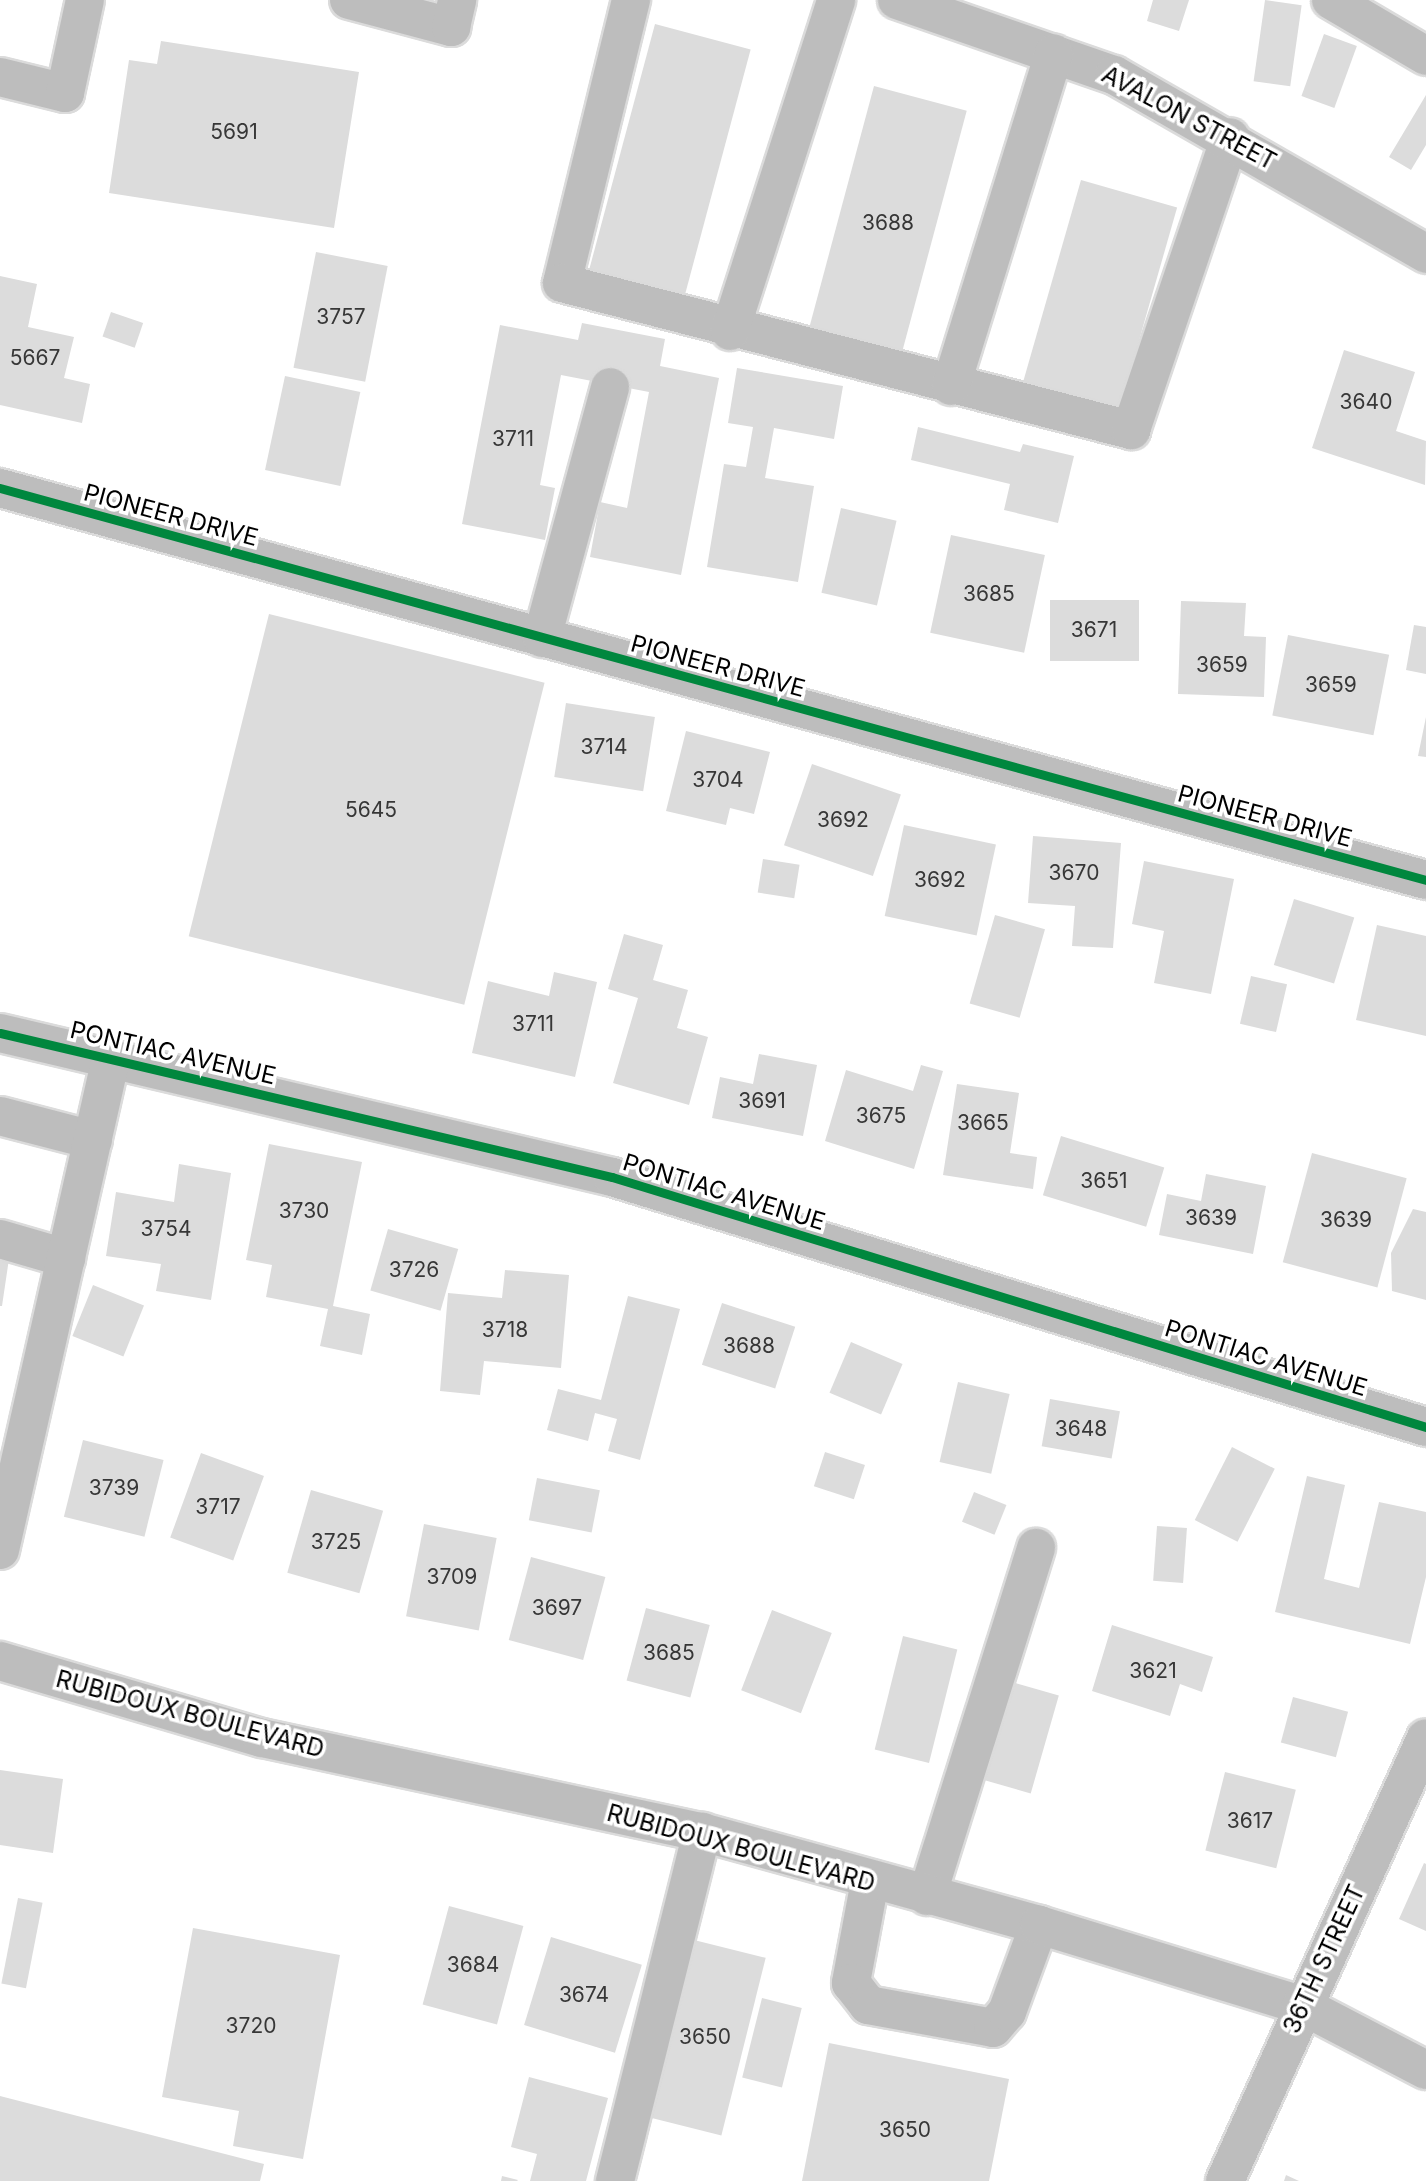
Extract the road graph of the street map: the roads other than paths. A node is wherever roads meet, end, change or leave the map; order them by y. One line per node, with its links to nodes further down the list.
1 (85, 0): 10 (street)
2 (349, 0): 3 (street)
3 (457, 0)
4 (631, 0): 13 (street)
5 (836, 0): 13 (street)
6 (897, 0): 8 (street, AVALON STREET)
7 (1331, 0): 9 (street)
8 (1054, 54): 11 (street, AVALON STREET); 14 (street)
9 (1426, 56)
10 (0, 77)
11 (1230, 137): 12 (street, AVALON STREET); 14 (street)
12 (1426, 254)
13 (730, 331): 14 (street)
14 (951, 386)
15 (610, 387): 17 (street)
16 (0, 488): 17 (street, PIONEER DRIVE)
17 (542, 638): 18 (street, PIONEER DRIVE)
18 (1426, 880)
19 (0, 1033): 20 (street, PONTIAC AVENUE)
20 (111, 1058): 22 (street); 25 (street, PONTIAC AVENUE)
21 (0, 1116): 22 (street)
22 (93, 1140): 24 (street)
23 (0, 1238): 24 (street)
24 (66, 1258): 27 (street)
25 (1426, 1427)
26 (1036, 1548): 32 (street)
27 (0, 1550)
28 (0, 1661): 30 (street, RUBIDOUX BOULEVARD)
29 (1426, 1738): 34 (street, 36TH STREET)
30 (702, 1832): 31 (street, RUBIDOUX BOULEVARD); 36 (street)
31 (870, 1881): 32 (street, RUBIDOUX BOULEVARD); 33 (street)
32 (927, 1896): 33 (street, RUBIDOUX BOULEVARD)
33 (1039, 1925): 34 (street, RUBIDOUX BOULEVARD)
34 (1301, 2005): 35 (street, RUBIDOUX BOULEVARD); 37 (street, 36TH STREET)
35 (1426, 2070)
36 (615, 2181)
37 (1225, 2181)

